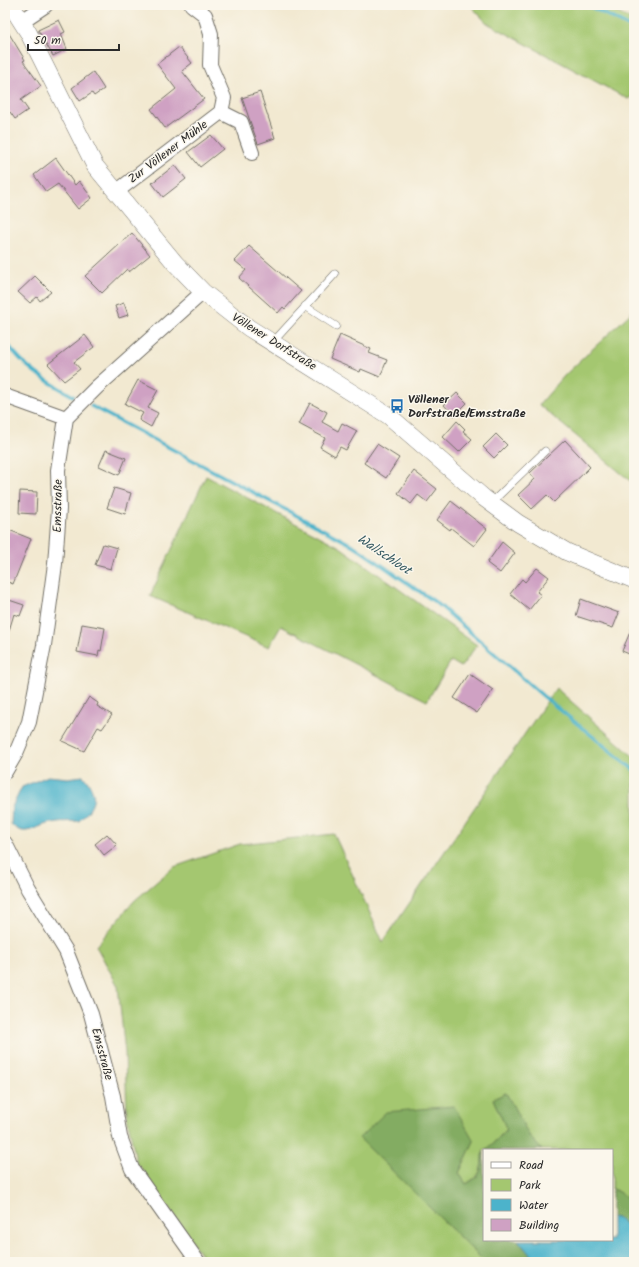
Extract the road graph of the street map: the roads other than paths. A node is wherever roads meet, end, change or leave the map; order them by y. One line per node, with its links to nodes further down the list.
1 (11, 5): 4 (street, Völlener Dorfstraße)
2 (46, 5): 4 (street)
3 (192, 5): 5 (street)
4 (22, 22): 7 (street, Völlener Dorfstraße)
5 (221, 112): 6 (street); 7 (street, Zur Völlener Mühle)
6 (252, 153)
7 (116, 192): 9 (street, Völlener Dorfstraße)
8 (335, 274): 10 (lane)
9 (203, 292): 12 (street, Völlener Dorfstraße); 14 (street)
10 (305, 306): 11 (lane); 12 (lane)
11 (336, 326)
12 (273, 342): 16 (street, Völlener Dorfstraße)
13 (5, 396): 14 (street)
14 (66, 418): 18 (street, Emsstraße)
15 (545, 451): 16 (lane)
16 (491, 504): 17 (street, Völlener Dorfstraße)
17 (634, 580)
18 (5, 772)
19 (5, 843): 20 (street, Emsstraße)
20 (198, 1262)

